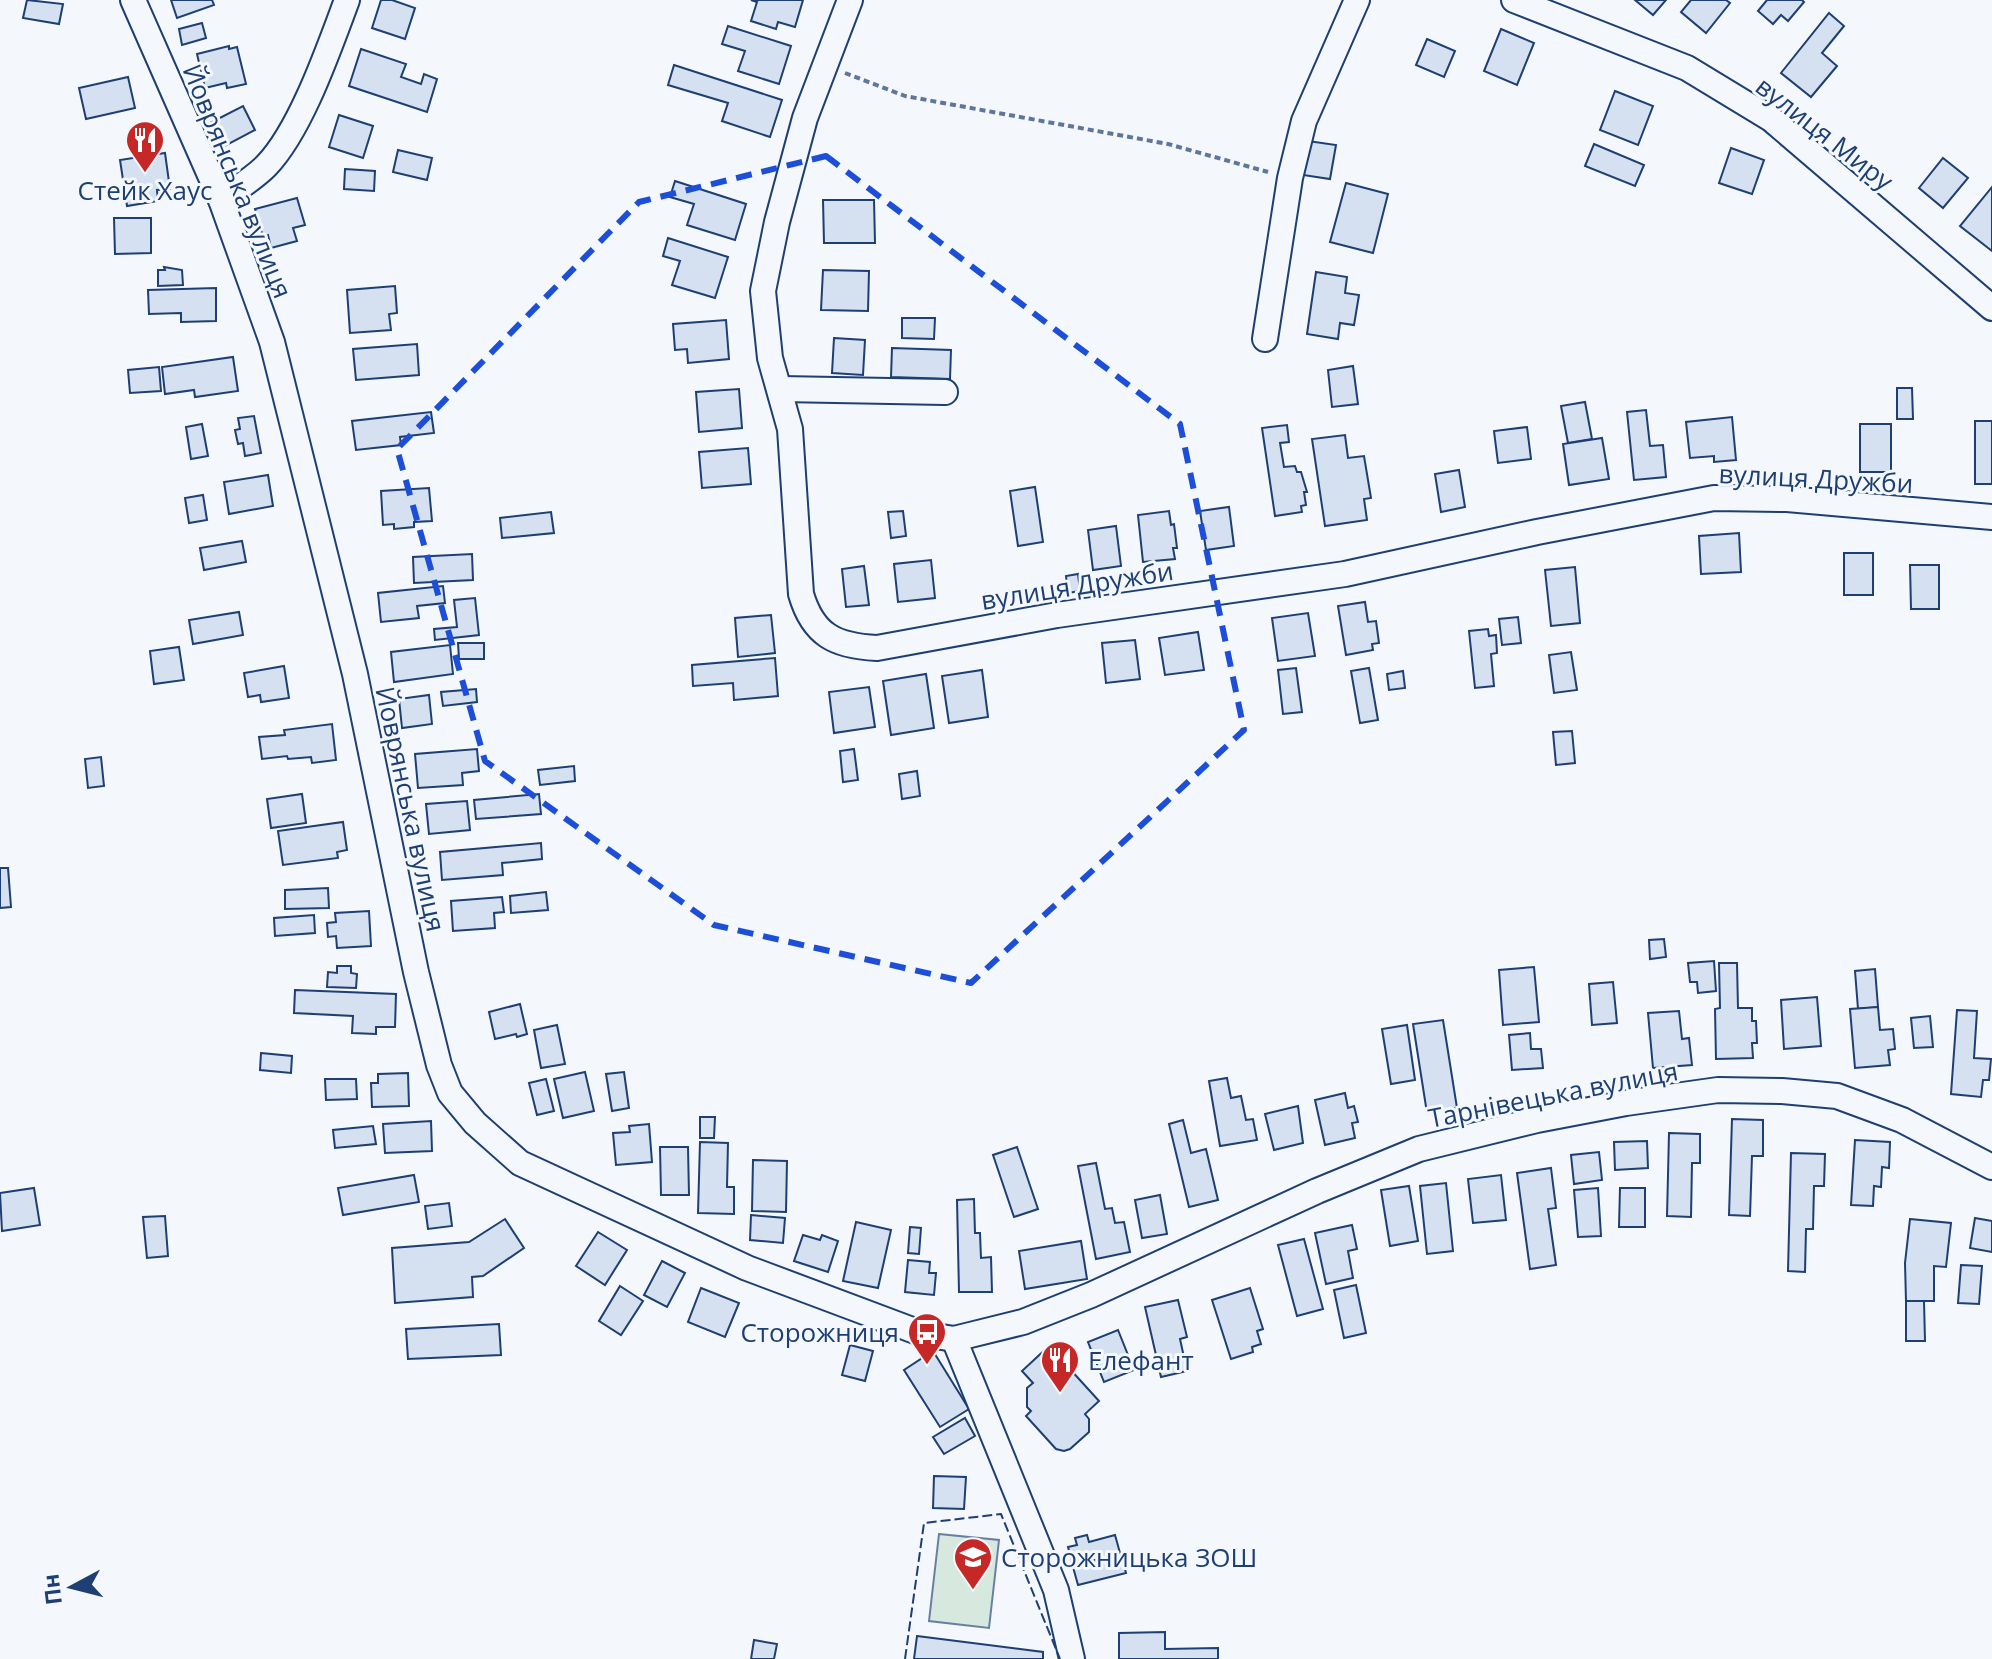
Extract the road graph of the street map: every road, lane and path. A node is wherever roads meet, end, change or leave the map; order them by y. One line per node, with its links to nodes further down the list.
1 (133, 0): 8 (street, Йоврянська вулиця)
2 (347, 0): 8 (street)
3 (850, 0): 6 (street, вулиця Дружби)
4 (1357, 0): 7 (street)
5 (1514, 0): 9 (street, вулиця Миру)
6 (825, 66): 7 (path); 11 (street, вулиця Дружби)
7 (1290, 178): 10 (street)
8 (221, 200): 15 (street, Йоврянська вулиця)
9 (1992, 308)
10 (1265, 339)
11 (781, 389): 12 (street); 13 (street, вулиця Дружби)
12 (945, 392)
13 (1992, 517)
14 (1992, 1167): 15 (street, Тарнівецька вулиця)
15 (954, 1339): 16 (street)
16 (1072, 1659)

